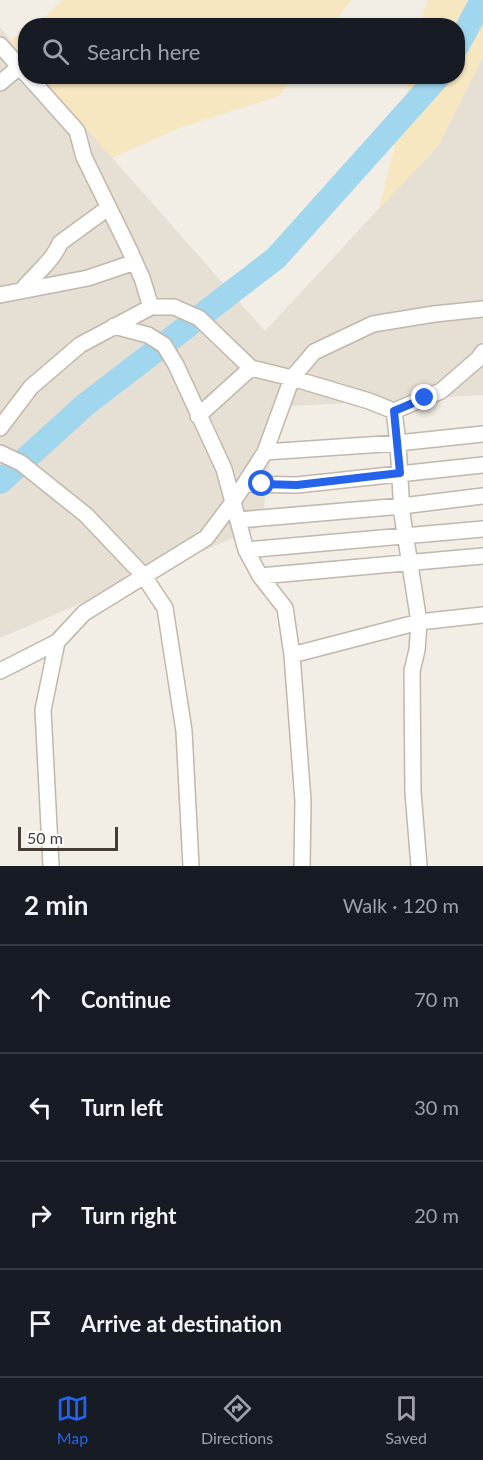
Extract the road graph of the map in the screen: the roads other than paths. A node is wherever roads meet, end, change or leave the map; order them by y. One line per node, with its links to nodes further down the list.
1 (0, 45): 2 (street)
2 (18, 65)
3 (18, 75): 4 (street)
4 (0, 83)
5 (35, 84): 6 (street)
6 (108, 208): 7 (street); 8 (street)
7 (135, 262): 8 (street); 10 (street)
8 (22, 290): 9 (street)
9 (0, 295)
10 (151, 307): 12 (street); 14 (street)
11 (482, 312): 15 (street)
12 (114, 326): 17 (street); 18 (street)
13 (483, 352): 16 (street)
14 (251, 368): 15 (street); 17 (street)
15 (292, 378): 16 (street); 21 (street)
16 (394, 411): 20 (street)
17 (198, 416): 27 (street)
18 (0, 428)
19 (483, 434): 20 (street)
20 (398, 443): 21 (street); 24 (street)
21 (265, 452): 25 (street)
22 (0, 453): 35 (street)
23 (483, 465): 24 (street)
24 (400, 473): 25 (street); 28 (street)
25 (245, 484): 27 (street)
26 (483, 496): 28 (street)
27 (233, 502): 29 (street); 35 (street)
28 (402, 506): 29 (street); 31 (street)
29 (238, 520): 32 (street)
30 (483, 528): 31 (street)
31 (405, 536): 32 (street); 34 (street)
32 (246, 550): 36 (street)
33 (483, 556): 34 (street)
34 (409, 564): 36 (street); 38 (street)
35 (143, 575): 39 (street); 43 (street)
36 (260, 576): 40 (street)
37 (483, 615): 38 (street)
38 (418, 622): 40 (street); 45 (street)
39 (57, 642): 41 (street); 42 (street)
40 (292, 655): 44 (street)
41 (0, 670)
42 (51, 866)
43 (191, 866)
44 (302, 866)
45 (419, 866)

